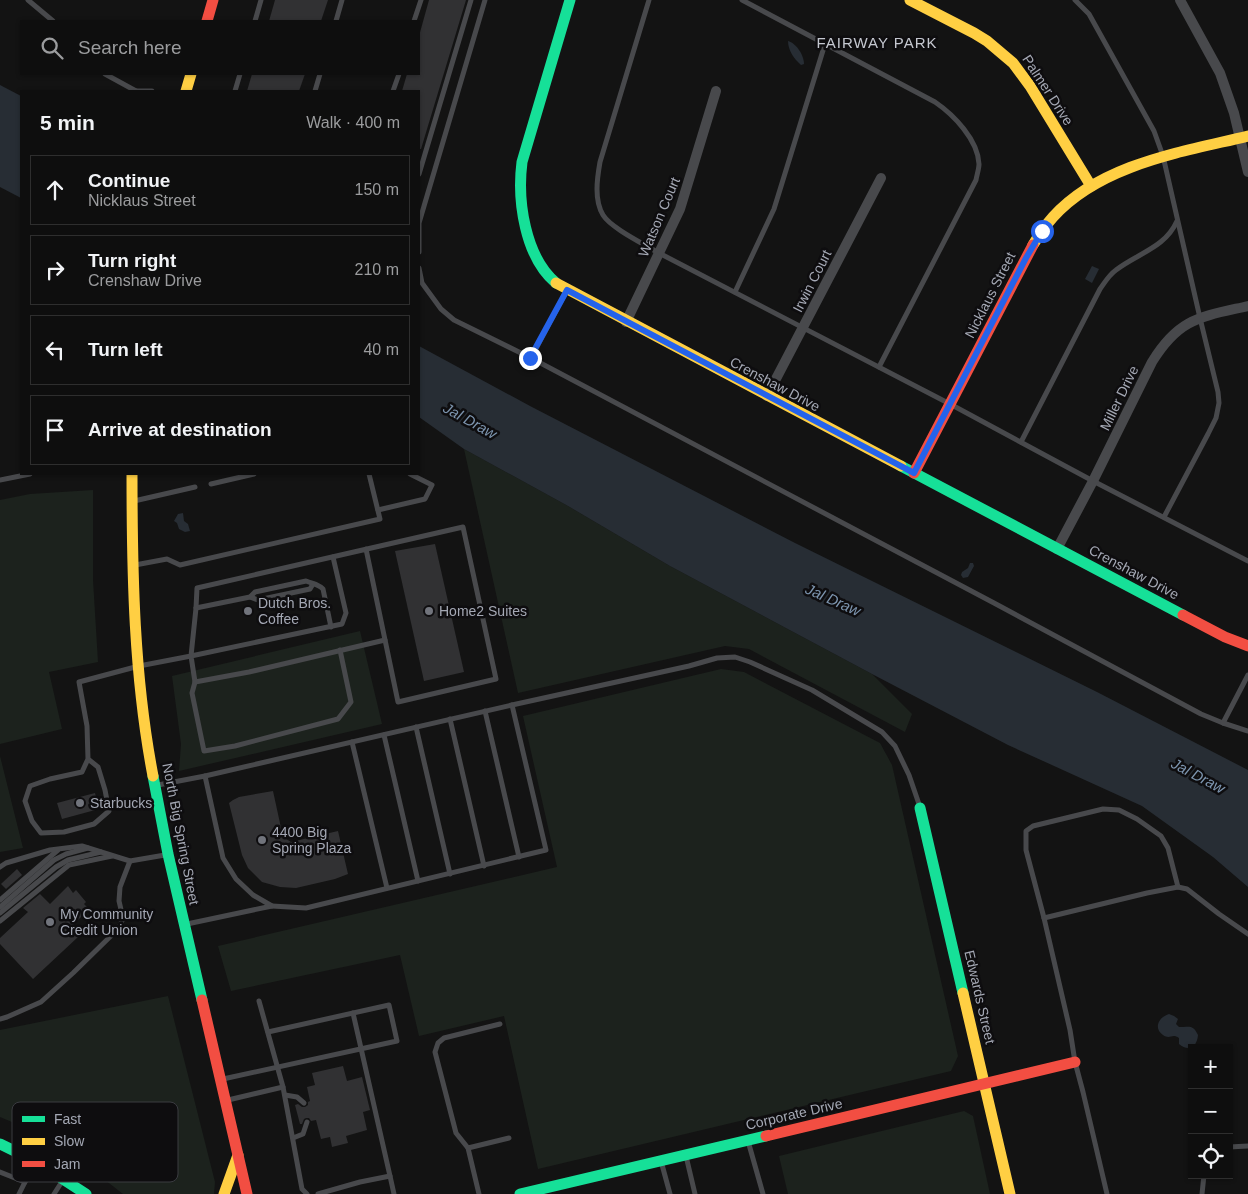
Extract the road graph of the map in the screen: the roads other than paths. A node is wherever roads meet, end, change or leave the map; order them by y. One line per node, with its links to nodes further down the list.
1 (28, 0): 14 (lane)
2 (213, 0): 15 (main road)
3 (261, 0): 16 (lane)
4 (342, 0): 17 (lane)
5 (421, 0): 18 (lane)
6 (471, 0): 33 (lane)
7 (484, 0): 37 (lane)
8 (570, 0): 41 (main road, Crenshaw Drive)
9 (649, 0): 39 (lane)
10 (742, 0): 19 (lane)
11 (910, 0): 36 (main road, Palmer Drive)
12 (1074, 0): 32 (lane)
13 (1180, 0): 31 (street)
14 (52, 20)
15 (207, 20)
16 (255, 20)
17 (336, 20)
18 (414, 20)
19 (825, 44): 42 (lane); 48 (lane)
20 (107, 75): 25 (lane)
21 (191, 75): 26 (main road)
22 (240, 75): 27 (lane)
23 (320, 75): 28 (lane)
24 (398, 75): 29 (lane)
25 (134, 90)
26 (186, 90)
27 (235, 90)
28 (315, 90)
29 (393, 90)
30 (716, 91): 39 (street, Watson Court)
31 (1244, 137): 32 (main road, Nicklaus Street); 34 (street)
32 (1163, 156): 36 (main road, Nicklaus Street); 38 (lane)
33 (420, 171)
34 (1248, 172)
35 (882, 178): 46 (street, Irwin Court)
36 (1091, 186): 50 (main road, Nicklaus Street)
37 (420, 220)
38 (1178, 220): 44 (lane); 51 (lane)
39 (660, 253): 42 (lane); 45 (street, Watson Court)
40 (420, 273): 47 (lane)
41 (567, 290): 45 (main road, Crenshaw Drive); 47 (lane)
42 (735, 292): 46 (lane)
43 (1248, 306): 44 (street, Miller Drive)
44 (1200, 318): 59 (street, Miller Drive); 64 (lane)
45 (626, 322): 49 (main road, Crenshaw Drive)
46 (803, 327): 48 (lane); 49 (street, Irwin Court)
47 (530, 358): 84 (lane)
48 (879, 366): 50 (lane)
49 (767, 396): 52 (main road, Crenshaw Drive)
50 (950, 404): 51 (lane); 52 (main road, Nicklaus Street)
51 (1021, 442): 59 (lane)
52 (914, 473): 66 (main road, Crenshaw Drive)
53 (25, 475): 58 (lane)
54 (132, 475): 62 (main road, North Big Spring Street)
55 (250, 475): 60 (lane)
56 (369, 475): 63 (lane)
57 (412, 475): 63 (lane)
58 (0, 480)
59 (1093, 480): 64 (lane); 66 (street, Miller Drive)
60 (210, 484)
61 (195, 487): 62 (lane)
62 (132, 501): 69 (main road, North Big Spring Street)
63 (378, 510): 69 (lane)
64 (1164, 517): 68 (lane)
65 (366, 549): 67 (lane); 74 (lane); 74 (lane)
66 (1057, 549): 75 (main road, Crenshaw Drive)
67 (333, 557): 72 (lane); 73 (lane)
68 (1248, 561)
69 (132, 565): 78 (main road, North Big Spring Street)
70 (313, 584): 71 (lane); 71 (lane); 73 (lane)
71 (250, 597): 72 (lane)
72 (196, 608): 77 (lane)
73 (331, 627): 77 (lane)
74 (385, 640): 76 (lane)
75 (1248, 646)
76 (340, 650): 80 (lane); 80 (lane)
77 (191, 656): 78 (lane); 80 (lane)
78 (139, 666): 89 (lane); 91 (main road, North Big Spring Street)
79 (1248, 675): 84 (lane)
80 (195, 682)
81 (512, 705): 82 (lane); 92 (lane); 98 (lane)
82 (484, 711): 83 (lane); 98 (lane)
83 (450, 720): 85 (lane); 100 (lane)
84 (1223, 723): 86 (lane)
85 (416, 727): 87 (lane); 102 (lane)
86 (1248, 731)
87 (384, 735): 88 (lane); 103 (lane)
88 (352, 742): 90 (lane); 105 (lane)
89 (88, 759): 89 (lane)
90 (205, 776): 91 (lane); 107 (lane)
91 (154, 786): 96 (main road, North Big Spring Street)
92 (920, 808): 123 (main road, Edwards Street)
93 (89, 848): 94 (lane); 95 (lane); 108 (lane)
94 (58, 849): 101 (lane); 106 (lane)
95 (101, 852): 97 (lane); 109 (lane)
96 (168, 854): 99 (lane); 112 (main road, North Big Spring Street)
97 (113, 856): 99 (lane); 111 (lane)
98 (519, 857): 100 (lane)
99 (130, 861): 116 (lane)
100 (484, 866): 102 (lane)
101 (0, 867)
102 (450, 874): 103 (lane)
103 (418, 881): 105 (lane)
104 (1178, 887): 110 (lane); 110 (lane); 113 (lane)
105 (387, 888): 107 (lane)
106 (0, 900)
107 (272, 906): 112 (lane)
108 (0, 907)
109 (0, 913)
110 (1044, 918): 120 (lane)
111 (0, 922)
112 (184, 925): 122 (main road, North Big Spring Street)
113 (1248, 934)
114 (259, 1001): 118 (lane)
115 (353, 1013): 118 (lane); 119 (lane); 119 (lane)
116 (0, 1018)
117 (500, 1024): 135 (lane)
118 (268, 1032): 121 (lane)
119 (361, 1049): 121 (lane); 141 (lane)
120 (1075, 1062): 123 (main road, Corporate Drive); 161 (lane)
121 (277, 1067): 122 (lane); 124 (lane)
122 (220, 1080): 126 (main road, North Big Spring Street)
123 (985, 1084): 131 (main road, Corporate Drive); 160 (main road, Edwards Street)
124 (283, 1088): 125 (lane); 126 (lane)
125 (284, 1095): 127 (lane); 129 (lane)
126 (225, 1100): 137 (main road, North Big Spring Street)
127 (304, 1103)
128 (307, 1122): 129 (lane)
129 (293, 1138): 152 (lane)
130 (509, 1138): 135 (lane)
131 (748, 1140): 138 (main road, Corporate Drive); 159 (lane)
132 (0, 1144): 136 (main road)
133 (1248, 1146): 134 (lane)
134 (1233, 1147)
135 (468, 1148): 155 (lane)
136 (12, 1150)
137 (238, 1155): 150 (main road); 151 (main road, North Big Spring Street)
138 (686, 1155): 139 (main road, Corporate Drive); 158 (lane)
139 (661, 1161): 156 (main road, Corporate Drive); 157 (lane)
140 (0, 1172): 142 (lane)
141 (390, 1176): 153 (lane); 154 (lane)
142 (12, 1177)
143 (1204, 1179): 162 (lane)
144 (25, 1182): 147 (lane)
145 (61, 1182): 148 (lane)
146 (68, 1182): 149 (main road)
147 (19, 1194)
148 (54, 1194)
149 (86, 1194)
150 (224, 1194)
151 (247, 1194)
152 (307, 1194)
153 (318, 1194)
154 (394, 1194)
155 (479, 1194)
156 (524, 1194)
157 (670, 1194)
158 (695, 1194)
159 (762, 1194)
160 (1010, 1194)
161 (1107, 1194)
162 (1202, 1194)

